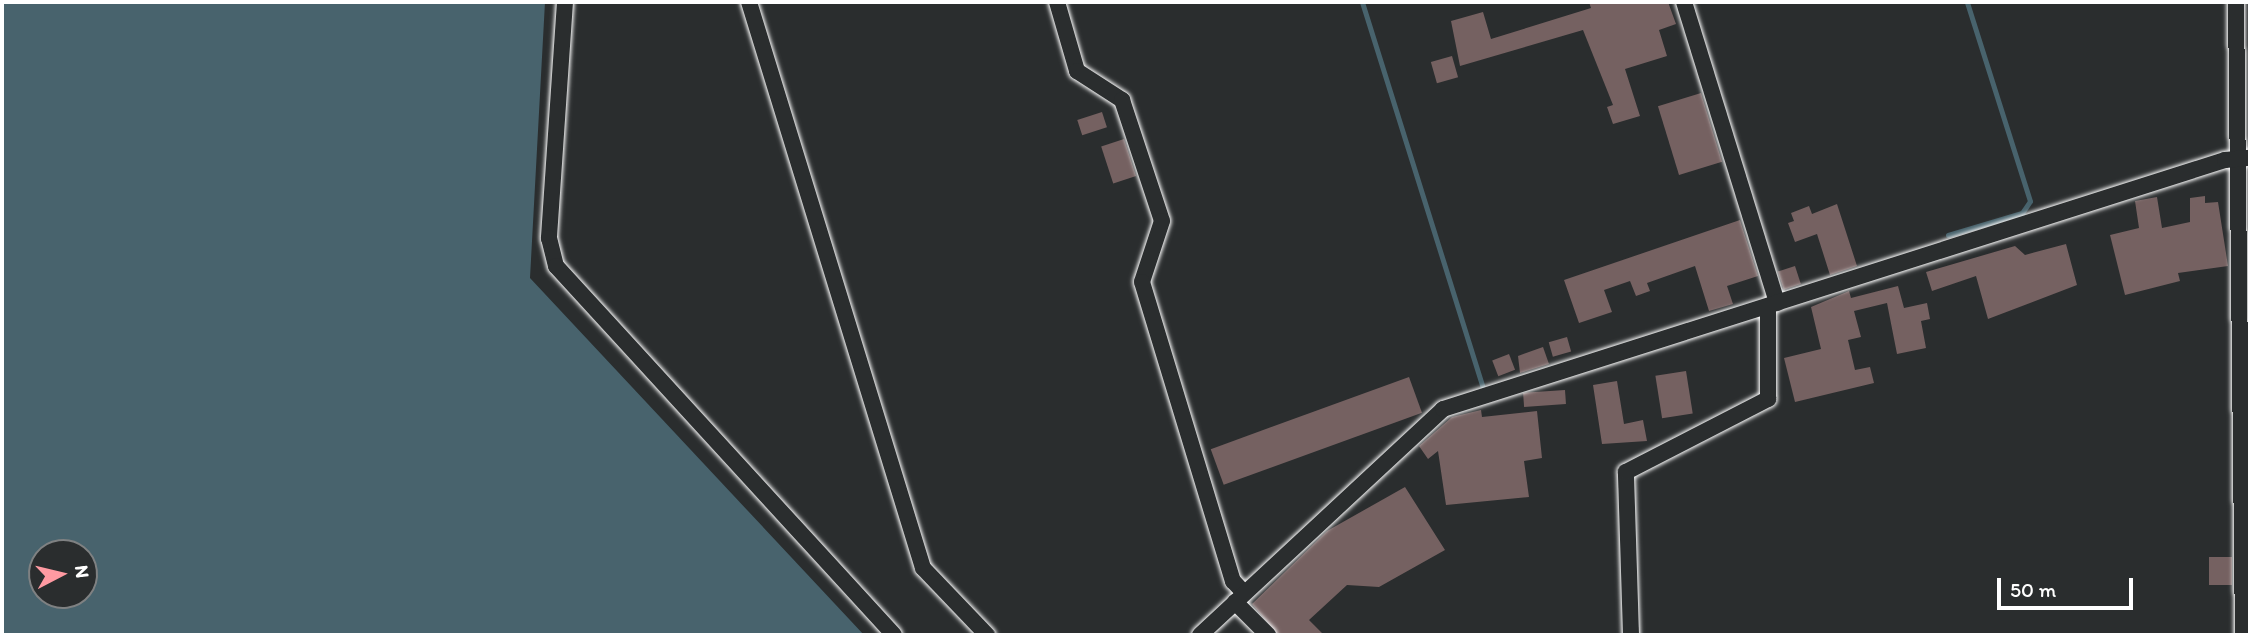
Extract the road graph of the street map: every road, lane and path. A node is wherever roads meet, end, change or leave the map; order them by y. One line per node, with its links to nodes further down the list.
1 (565, 2): 9 (street)
2 (749, 2): 10 (street)
3 (1057, 2): 8 (street)
4 (1684, 2): 7 (street)
5 (2236, 2): 6 (street)
6 (2245, 159): 7 (street); 14 (street)
7 (1773, 305): 8 (street); 13 (street)
8 (1240, 597): 11 (street); 12 (street)
9 (894, 635)
10 (987, 635)
11 (1200, 635)
12 (1268, 635)
13 (1631, 635)
14 (2243, 635)

